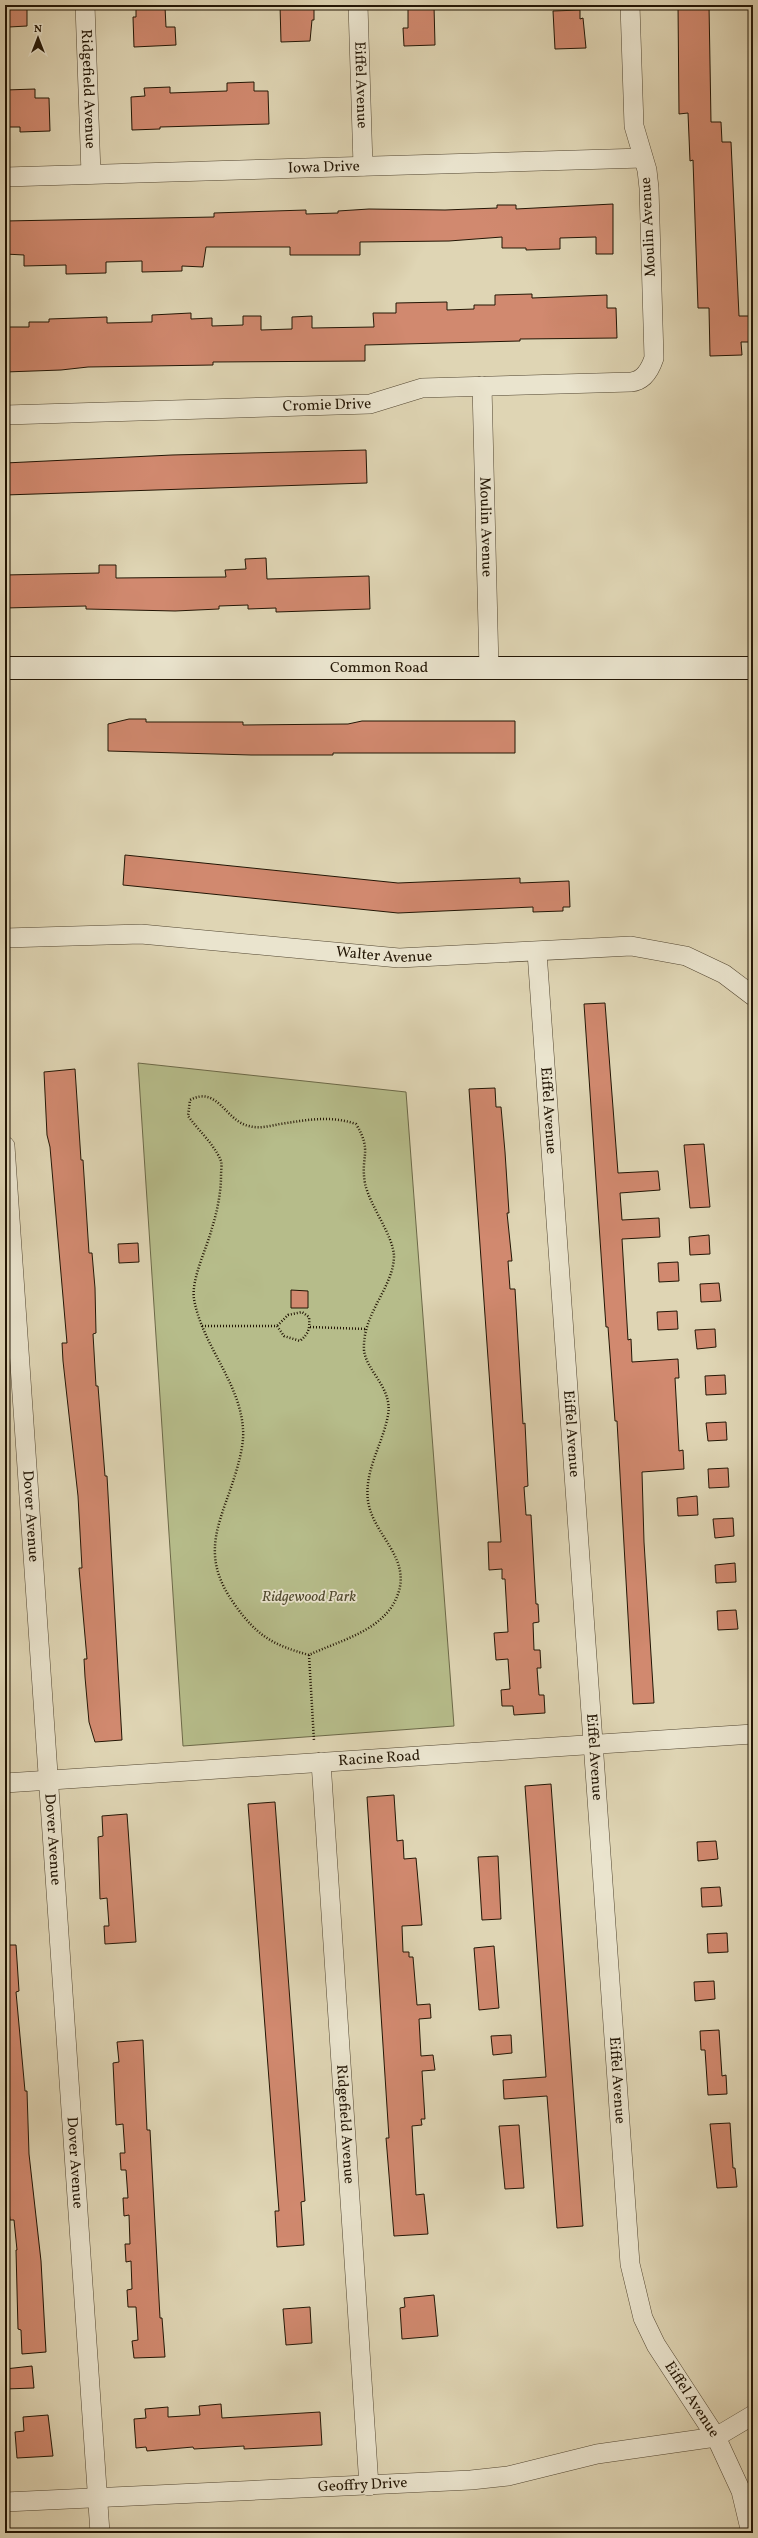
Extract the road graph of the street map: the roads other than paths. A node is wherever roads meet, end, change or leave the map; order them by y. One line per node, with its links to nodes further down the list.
1 (85, 5): 6 (street, Ridgefield Avenue)
2 (358, 5): 5 (street, Eiffel Avenue)
3 (630, 5): 4 (street, Moulin Avenue)
4 (643, 158): 5 (street, Iowa Drive); 8 (street, Moulin Avenue)
5 (363, 166): 6 (street, Iowa Drive)
6 (90, 174): 7 (street, Iowa Drive)
7 (5, 176)
8 (644, 376): 9 (street, Cromie Drive)
9 (482, 386): 10 (street, Cromie Drive); 12 (street, Moulin Avenue)
10 (5, 415)
11 (5, 668): 12 (street, Common Road)
12 (489, 668): 13 (street, Common Road)
13 (753, 668)
14 (5, 938): 15 (street, Walter Avenue)
15 (536, 952): 16 (street, Walter Avenue); 19 (street, Eiffel Avenue)
16 (753, 994)
17 (5, 1146): 21 (street, Dover Avenue)
18 (753, 1734): 19 (street, Racine Road)
19 (592, 1745): 20 (street, Racine Road); 24 (street, Eiffel Avenue)
20 (321, 1762): 21 (street, Racine Road); 25 (street, Ridgefield Avenue)
21 (48, 1780): 22 (street, Racine Road); 26 (street, Dover Avenue)
22 (5, 1783)
23 (753, 2415): 24 (street)
24 (716, 2437): 25 (street, Geoffry Drive); 29 (street, Eiffel Avenue)
25 (369, 2486): 26 (street, Geoffry Drive)
26 (97, 2499): 27 (street, Geoffry Drive); 28 (street, Dover Avenue)
27 (5, 2502)
28 (100, 2533)
29 (751, 2533)

